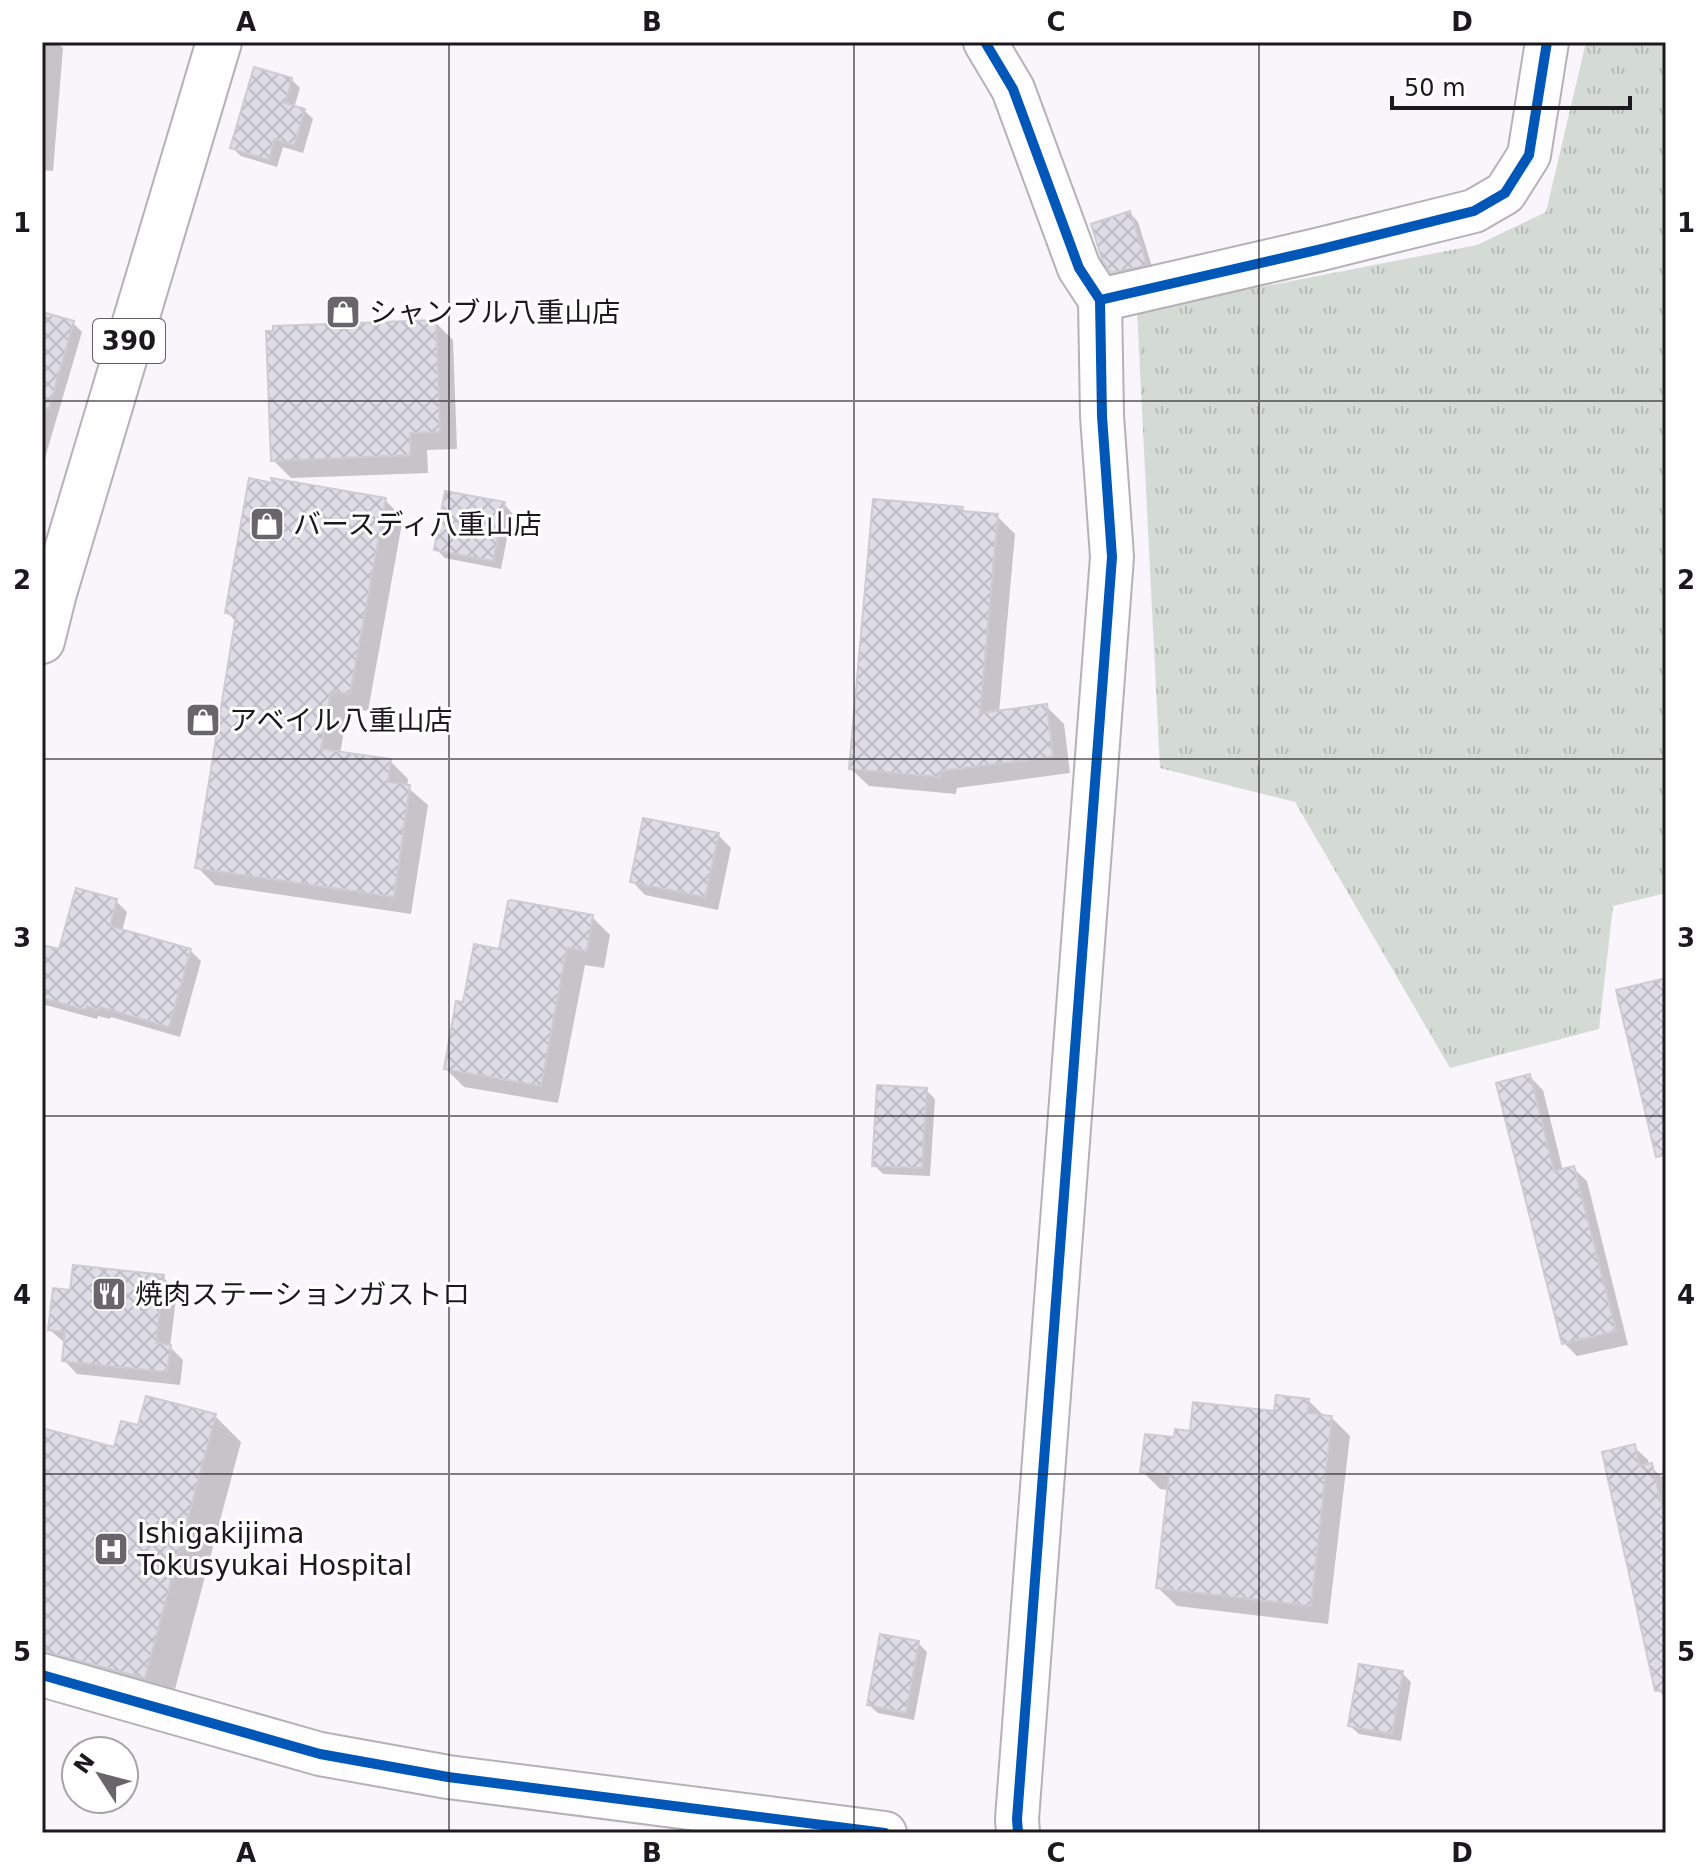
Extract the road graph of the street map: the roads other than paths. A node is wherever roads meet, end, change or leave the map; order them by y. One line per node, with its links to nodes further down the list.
1 (219, 42): 5 (highway, 390)
2 (985, 42): 4 (street)
3 (1547, 42): 4 (street)
4 (1100, 300): 9 (street)
5 (48, 593): 6 (highway, 390)
6 (42, 641)
7 (42, 1675): 8 (street)
8 (885, 1833)
9 (1018, 1833)

